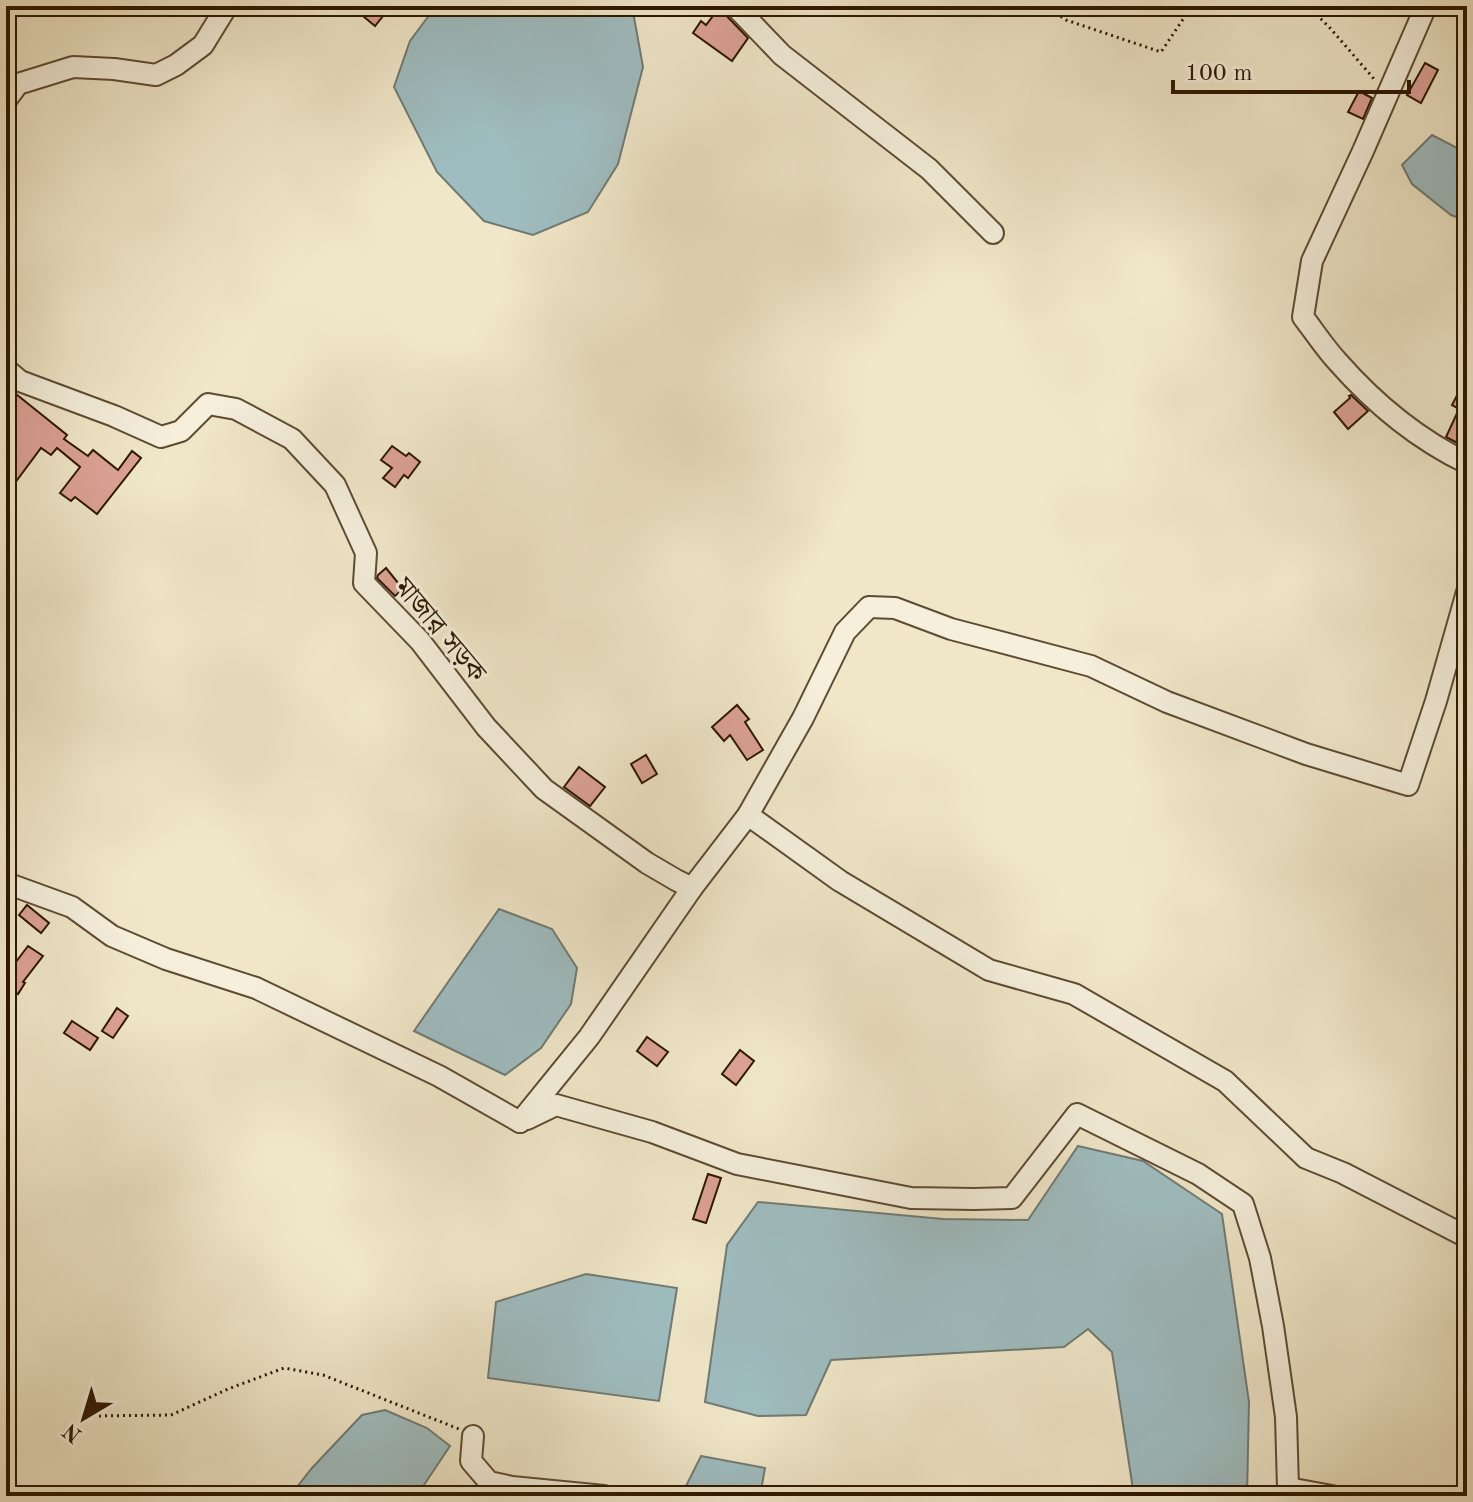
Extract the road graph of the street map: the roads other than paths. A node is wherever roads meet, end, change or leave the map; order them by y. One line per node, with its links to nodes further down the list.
1 (227, 6): 4 (street)
2 (735, 6): 5 (street)
3 (1426, 6): 7 (street)
4 (10, 85)
5 (993, 233)
6 (6, 369): 11 (street, মাজার সড়ক)
7 (1467, 463)
8 (1467, 592): 9 (street)
9 (748, 815): 11 (street); 13 (street)
10 (6, 883): 12 (street)
11 (692, 888): 12 (street)
12 (520, 1122): 16 (street)
13 (1467, 1237)
14 (473, 1436): 15 (street)
15 (604, 1496)
16 (1332, 1496)

